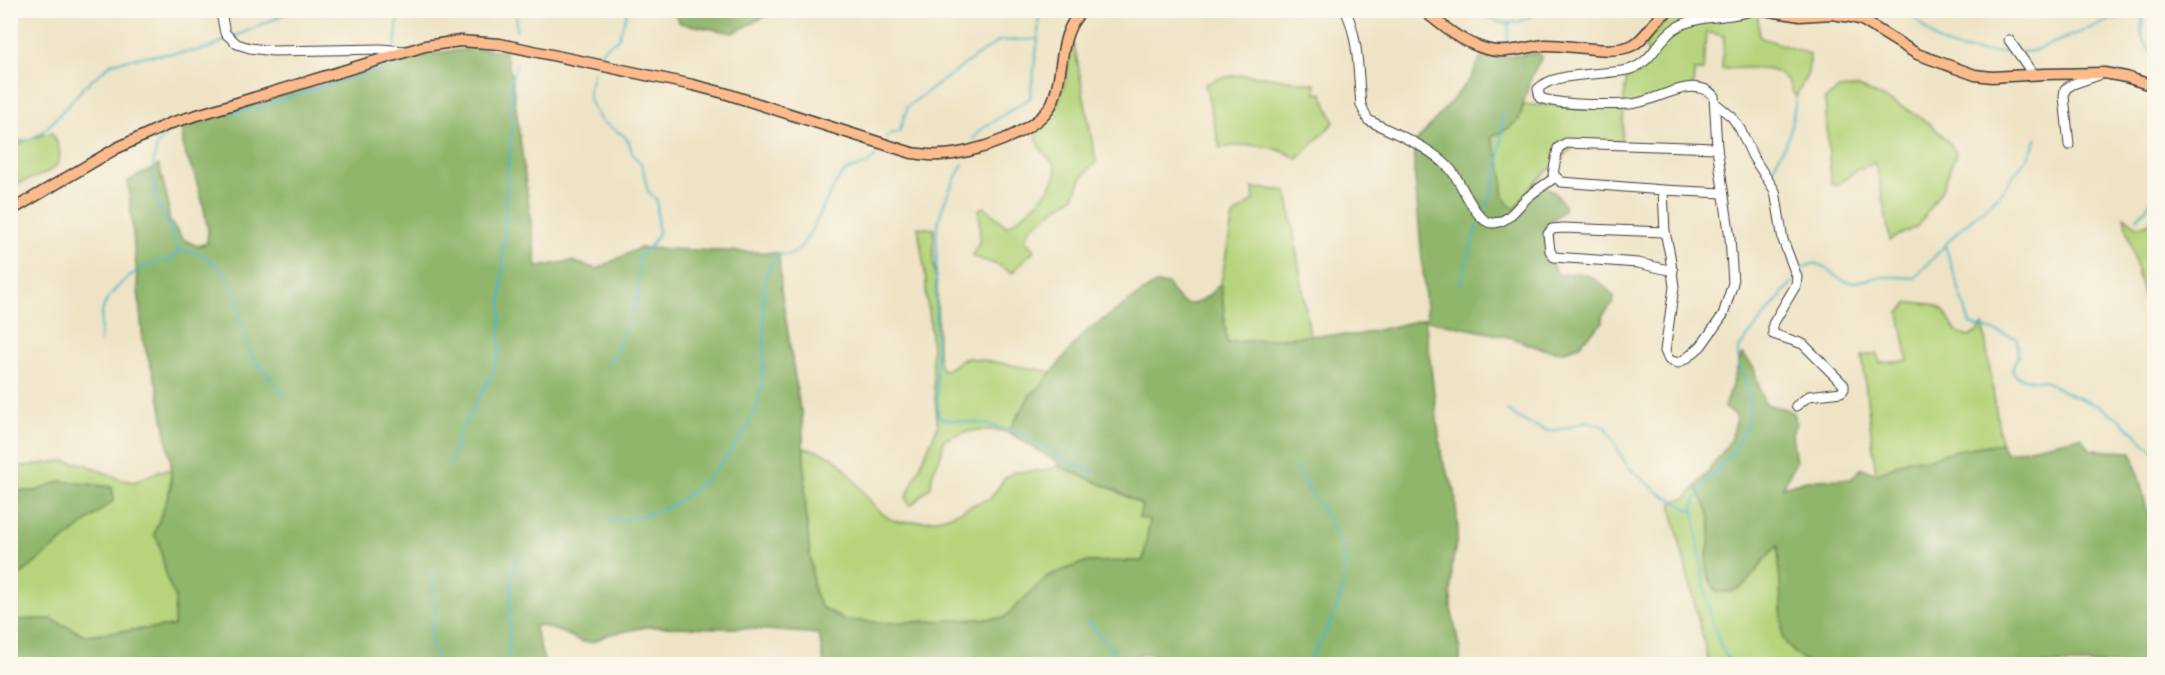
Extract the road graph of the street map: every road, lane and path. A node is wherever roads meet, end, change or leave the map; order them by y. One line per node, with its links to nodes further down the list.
1 (226, 10): 9 (street)
2 (1083, 10): 9 (main road)
3 (1345, 10): 16 (street)
4 (1423, 10): 5 (main road)
5 (1670, 10)
6 (1754, 10): 13 (street)
7 (1764, 10): 11 (main road)
8 (2011, 43): 11 (street)
9 (405, 51): 19 (main road)
10 (2104, 73): 11 (main road); 12 (main road); 14 (street)
11 (2033, 74)
12 (2154, 86)
13 (1715, 103): 15 (street); 22 (street)
14 (2069, 145)
15 (1717, 148): 16 (street); 18 (street)
16 (1554, 178): 17 (street)
17 (1663, 190): 18 (street); 20 (street)
18 (1723, 193): 21 (street)
19 (10, 211)
20 (1665, 232): 21 (street); 21 (street)
21 (1673, 271)
22 (1796, 406)

